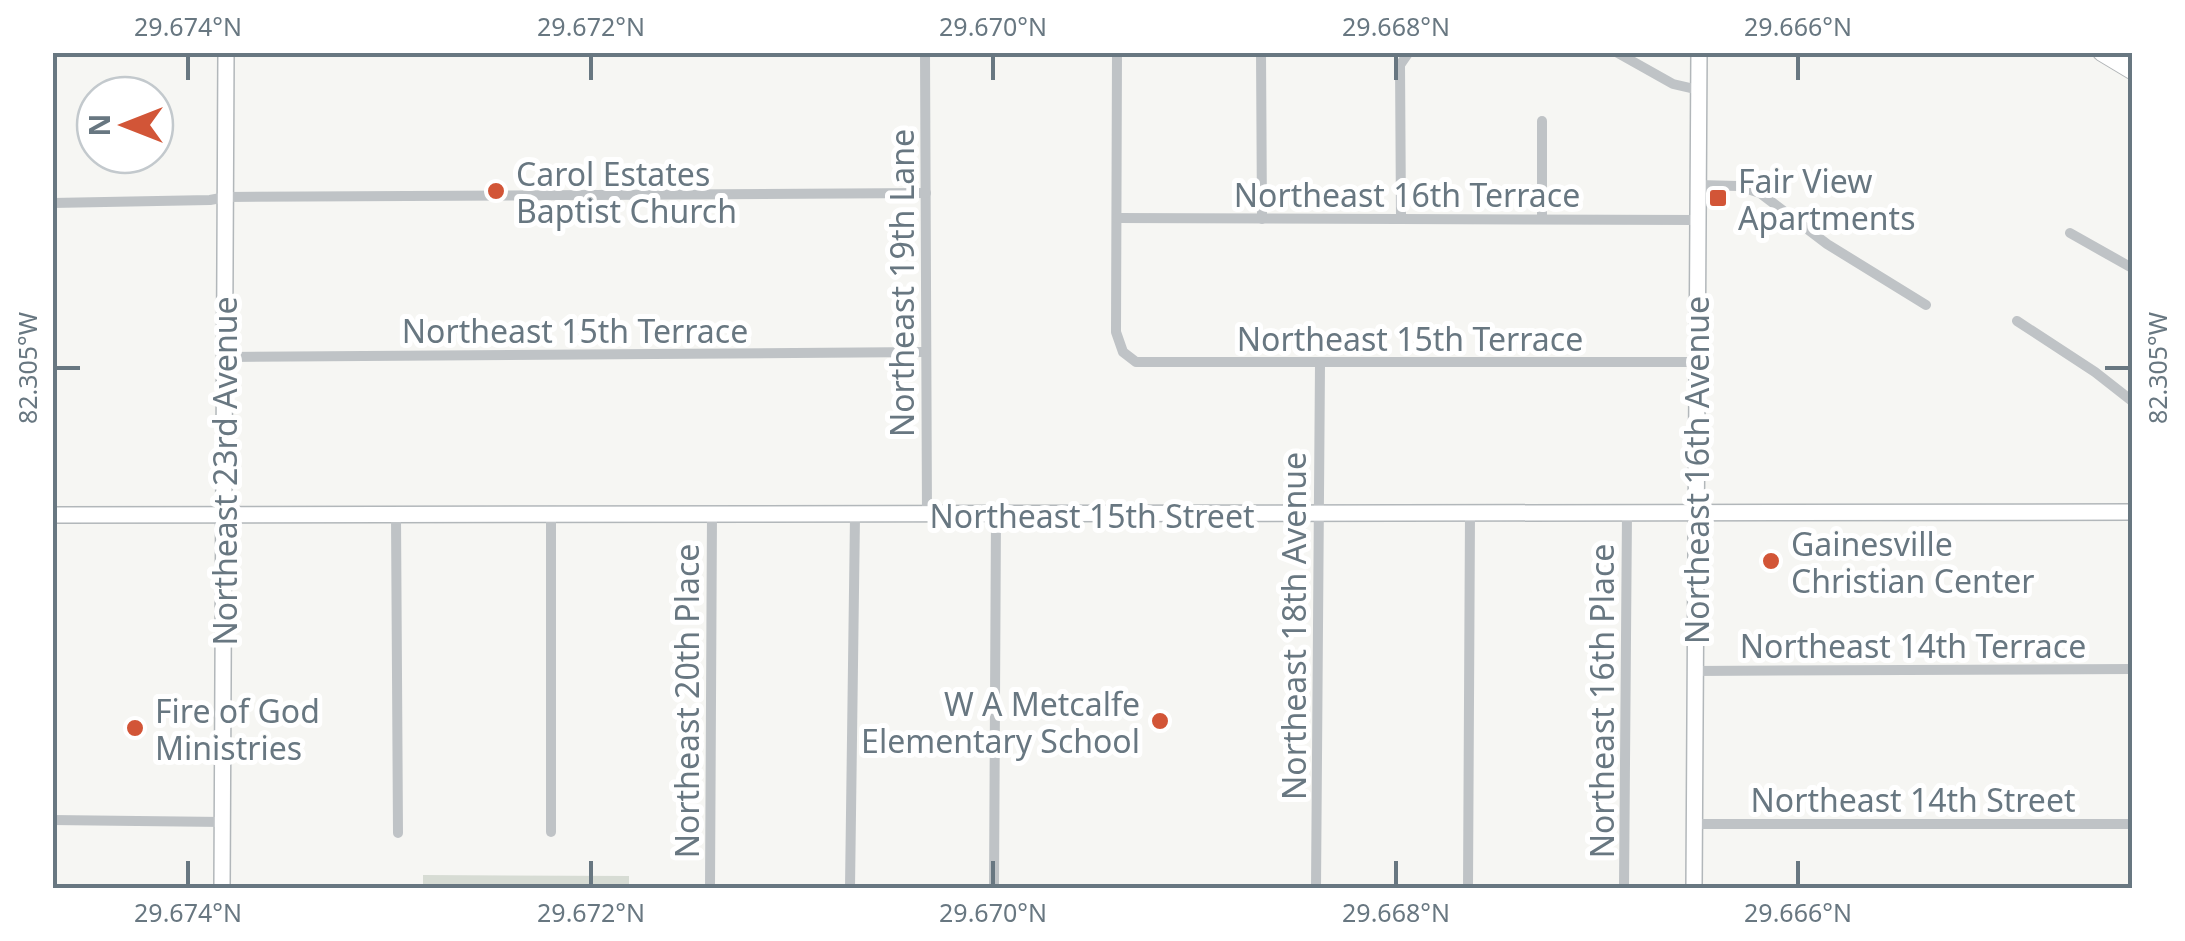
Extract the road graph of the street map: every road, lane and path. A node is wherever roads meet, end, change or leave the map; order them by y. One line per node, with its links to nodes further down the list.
1 (226, 52): 14 (street, Northeast 23rd Avenue)
2 (925, 52): 13 (street, Northeast 19th Lane)
3 (1117, 52): 16 (street)
4 (1262, 52): 19 (street)
5 (1410, 52): 17 (street)
6 (1616, 52): 10 (street)
7 (1699, 52): 10 (street, Northeast 16th Avenue)
8 (2102, 52): 9 (highway)
9 (2132, 70)
10 (1698, 90): 12 (street, Northeast 16th Avenue)
11 (1542, 121): 18 (street)
12 (1698, 185): 20 (street, Northeast 16th Avenue); 23 (street)
13 (926, 194): 14 (street); 25 (street, Northeast 19th Lane)
14 (226, 197): 15 (street); 26 (street, Northeast 23rd Avenue)
15 (52, 203)
16 (1116, 218): 19 (street, Northeast 16th Terrace); 28 (street, Northeast 15th Terrace)
17 (1401, 218): 18 (street, Northeast 16th Terrace); 19 (street, Northeast 16th Terrace)
18 (1542, 218): 20 (street, Northeast 16th Terrace)
19 (1262, 219)
20 (1698, 220): 27 (street, Northeast 16th Avenue)
21 (2070, 233): 22 (street)
22 (2132, 268)
23 (1926, 305)
24 (2017, 321): 29 (street)
25 (925, 352): 26 (street, Northeast 15th Terrace); 38 (street, Northeast 19th Lane)
26 (225, 357): 41 (street, Northeast 23rd Avenue)
27 (1696, 362): 28 (street, Northeast 15th Terrace); 32 (street, Northeast 16th Avenue)
28 (1320, 364): 36 (street, Northeast 18th Avenue)
29 (2132, 401)
30 (2132, 512): 32 (street, Northeast 15th Street)
31 (1627, 513): 32 (street, Northeast 15th Street); 37 (street, Northeast 15th Street); 57 (street, Northeast 16th Place)
32 (1695, 513): 44 (street, Northeast 16th Avenue)
33 (551, 514): 34 (street, Northeast 15th Street); 42 (street, Northeast 15th Street); 49 (street)
34 (712, 514): 40 (street, Northeast 15th Street); 52 (street, Northeast 20th Place)
35 (996, 514): 36 (street, Northeast 15th Street); 38 (street, Northeast 15th Street); 54 (street)
36 (1320, 514): 37 (street, Northeast 15th Street); 55 (street, Northeast 18th Avenue)
37 (1470, 514): 56 (street)
38 (927, 515): 40 (street, Northeast 15th Street)
39 (52, 516): 41 (street, Northeast 15th Street)
40 (855, 516): 53 (street)
41 (224, 517): 42 (street, Northeast 15th Street); 46 (street, Northeast 23rd Avenue)
42 (396, 517): 50 (street)
43 (2132, 669): 44 (street, Northeast 14th Terrace)
44 (1694, 671): 47 (street, Northeast 16th Avenue)
45 (52, 820): 46 (street)
46 (223, 822): 51 (street, Northeast 23rd Avenue)
47 (1694, 824): 48 (street, Northeast 14th Street); 58 (street, Northeast 16th Avenue)
48 (2132, 824)
49 (552, 832)
50 (398, 834)
51 (222, 888)
52 (710, 888)
53 (850, 888)
54 (994, 888)
55 (1316, 888)
56 (1468, 888)
57 (1624, 888)
58 (1694, 888)

